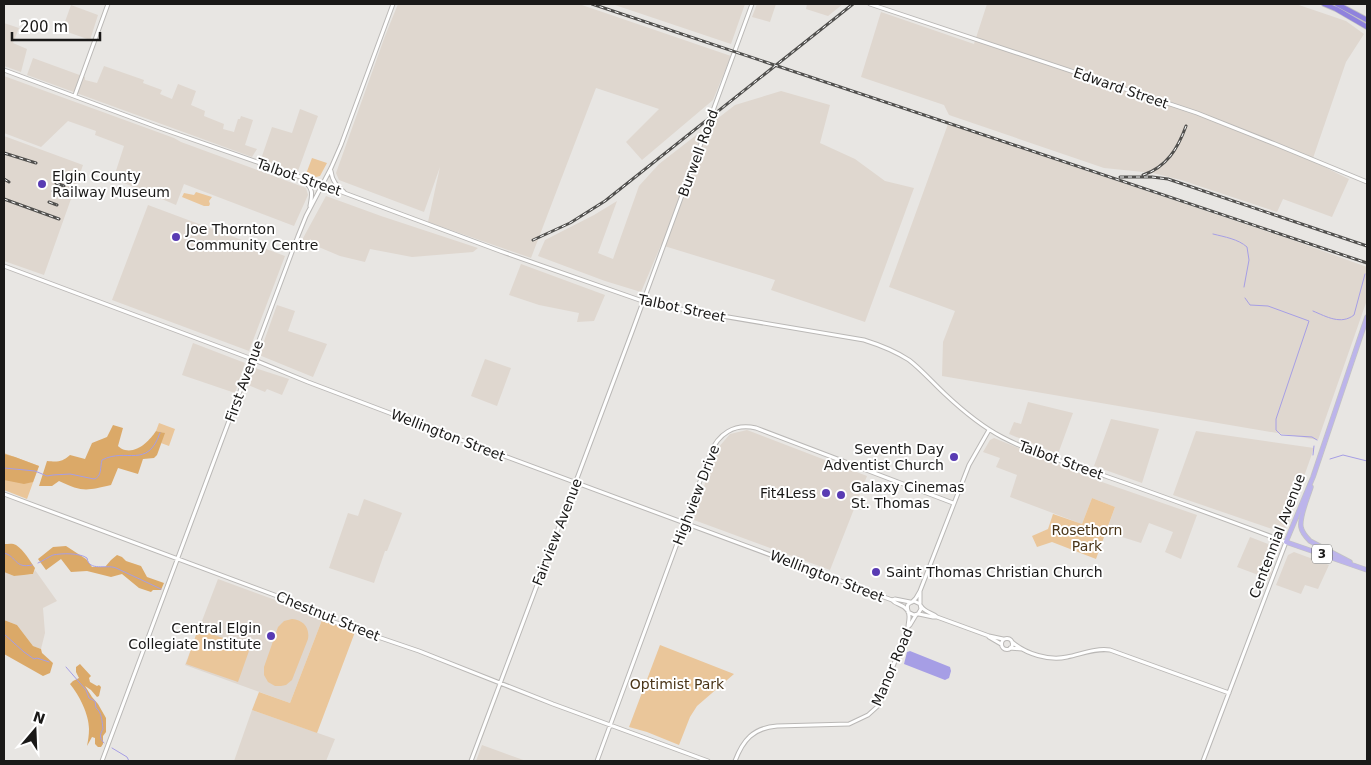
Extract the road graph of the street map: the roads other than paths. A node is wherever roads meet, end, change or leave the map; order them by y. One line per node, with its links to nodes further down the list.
1 (108, 4): 10 (street)
2 (393, 4): 11 (street, First Avenue)
3 (752, 4): 18 (street, Burwell Road)
4 (870, 4): 13 (street, Edward Street)
5 (1324, 4): 8 (highway)
6 (1337, 4): 7 (highway)
7 (1367, 20)
8 (1367, 28)
9 (4, 70): 10 (street, Talbot Street)
10 (74, 95): 12 (street, Talbot Street)
11 (331, 168): 14 (street, First Avenue); 15 (street)
12 (302, 179): 14 (street, Talbot Street); 16 (street)
13 (1367, 182)
14 (323, 185): 15 (street, Talbot Street); 16 (street, First Avenue)
15 (347, 194): 18 (street, Talbot Street)
16 (310, 209): 20 (street, First Avenue)
17 (4, 266): 20 (street, Wellington Street)
18 (644, 302): 21 (street, Talbot Street); 23 (street, Fairview Avenue)
19 (1367, 317): 22 (main road, Centennial Avenue)
20 (252, 359): 23 (street, Wellington Street); 28 (street, First Avenue)
21 (989, 430): 25 (street); 27 (street, Talbot Street)
22 (1313, 477): 27 (main road, Centennial Avenue); 29 (main road)
23 (576, 482): 26 (street, Wellington Street); 45 (street, Fairview Avenue)
24 (4, 494): 28 (street, Chestnut Street)
25 (953, 504): 26 (street, Highview Drive); 31 (street)
26 (684, 522): 32 (street, Wellington Street); 47 (street, Highview Drive)
27 (1286, 542): 29 (main road, 3); 46 (street, Centennial Avenue)
28 (178, 559): 45 (street, Chestnut Street); 48 (street, First Avenue)
29 (1358, 566): 30 (main road, 3)
30 (1367, 570)
31 (920, 591): 33 (street); 34 (street)
32 (892, 600): 33 (street, Wellington Street); 35 (street, Wellington Street)
33 (911, 602): 34 (street); 35 (street)
34 (920, 605): 36 (street); 37 (street)
35 (908, 611): 36 (street); 38 (street)
36 (917, 615): 37 (street); 38 (street, Manor Road)
37 (937, 617): 39 (street)
38 (908, 627): 52 (street, Manor Road)
39 (989, 636): 40 (street); 42 (street)
40 (1003, 639): 41 (street); 42 (street)
41 (1012, 642): 43 (street); 44 (street)
42 (1001, 645): 43 (street)
43 (1010, 648): 44 (street)
44 (1023, 649): 46 (street)
45 (500, 683): 47 (street, Chestnut Street); 49 (street, Fairview Avenue)
46 (1229, 693): 53 (street, Centennial Avenue)
47 (610, 725): 50 (street, Highview Drive); 51 (street, Chestnut Street)
48 (102, 761)
49 (470, 761)
50 (597, 761)
51 (708, 761)
52 (735, 761)
53 (1203, 761)

